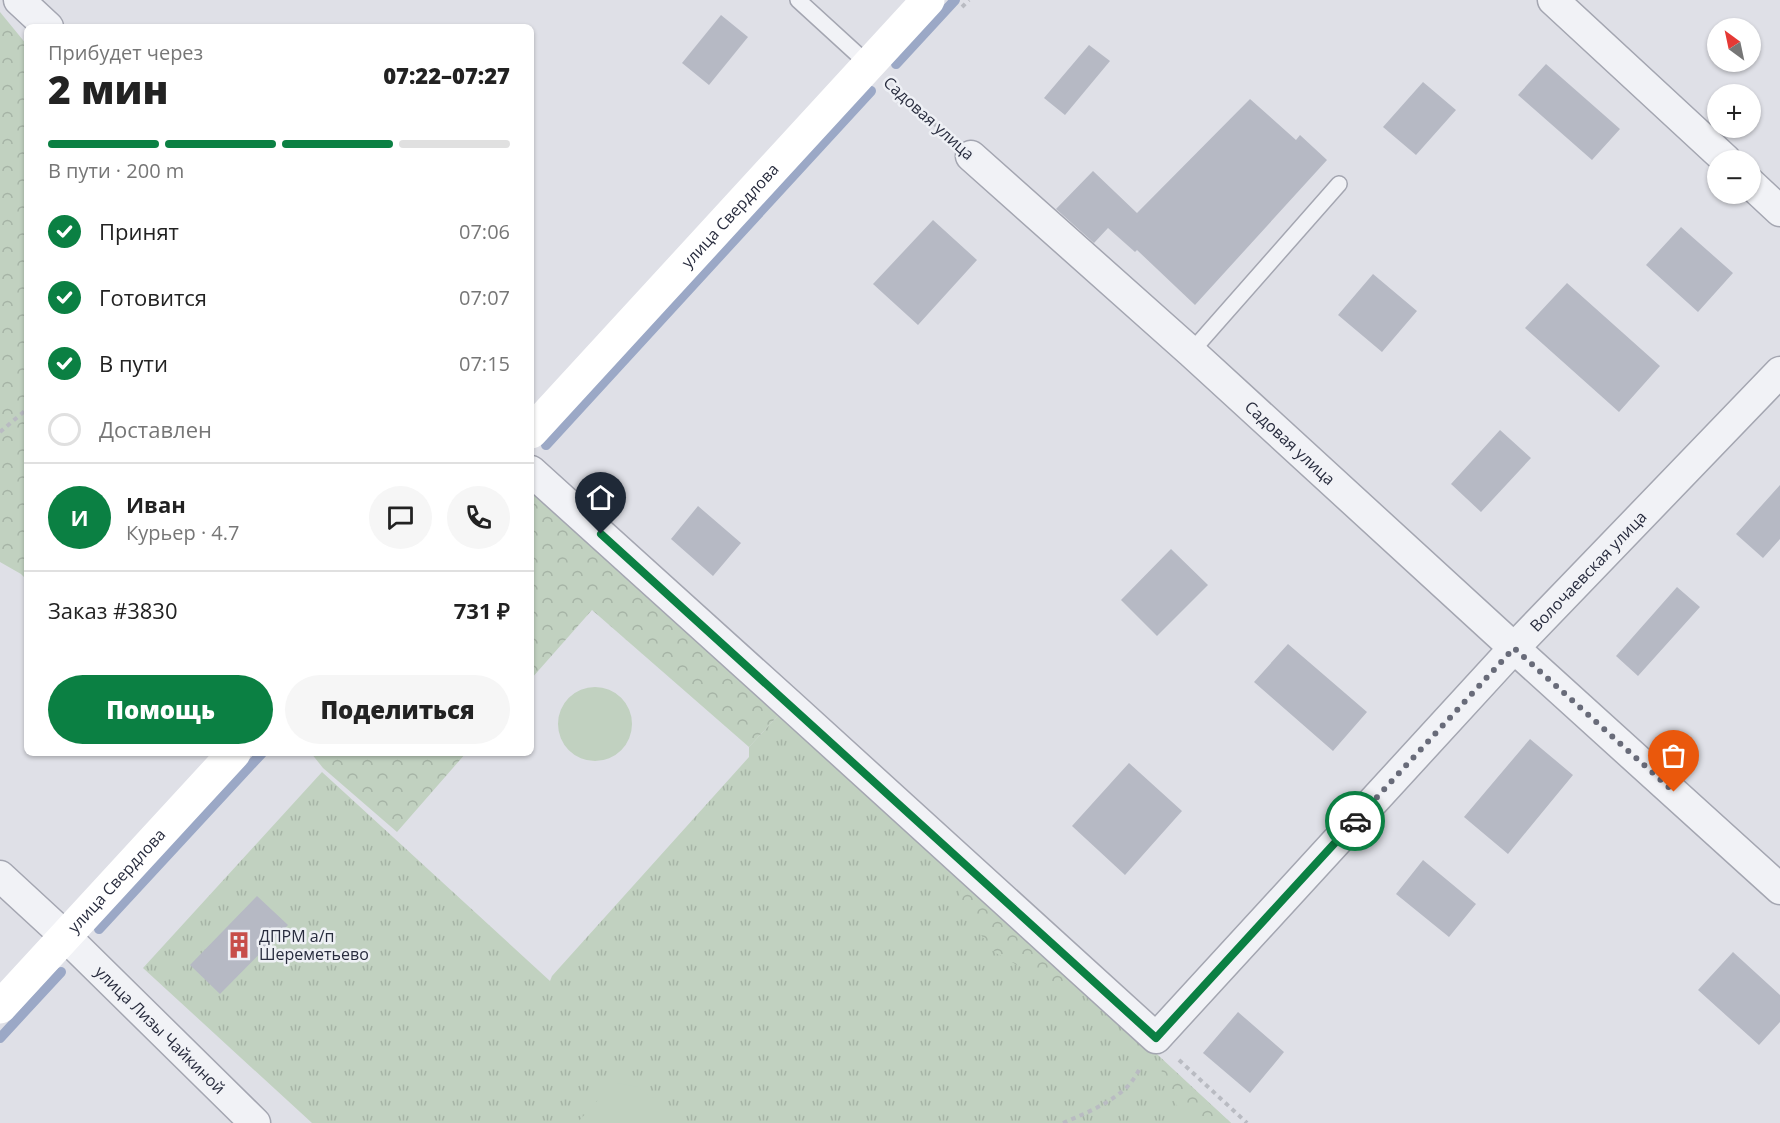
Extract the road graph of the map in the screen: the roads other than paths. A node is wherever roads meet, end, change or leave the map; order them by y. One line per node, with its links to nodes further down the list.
1 (19, 0): 5 (street)
2 (798, 0): 6 (lane, Садовая улица)
3 (928, 0): 6 (street, улица Свердлова)
4 (1554, 0): 7 (street)
5 (45, 24)
6 (868, 64): 14 (street, улица Свердлова)
7 (1715, 150)
8 (971, 156): 12 (street, Садовая улица)
9 (1339, 184): 12 (lane)
10 (1761, 193): 11 (street)
11 (1780, 211)
12 (1191, 352): 16 (street, Садовая улица)
13 (1780, 372): 16 (street, Волочаевская улица)
14 (534, 429)
15 (534, 474): 16 (street, Волочаевская улица)
16 (1514, 648): 19 (street, Садовая улица)
17 (231, 756): 20 (street, улица Свердлова)
18 (0, 876): 20 (street, улица Лизы Чайкиной)
19 (1780, 889)
20 (65, 936): 21 (street, улица Свердлова); 22 (street, улица Лизы Чайкиной)
21 (0, 1007)
22 (255, 1123)

